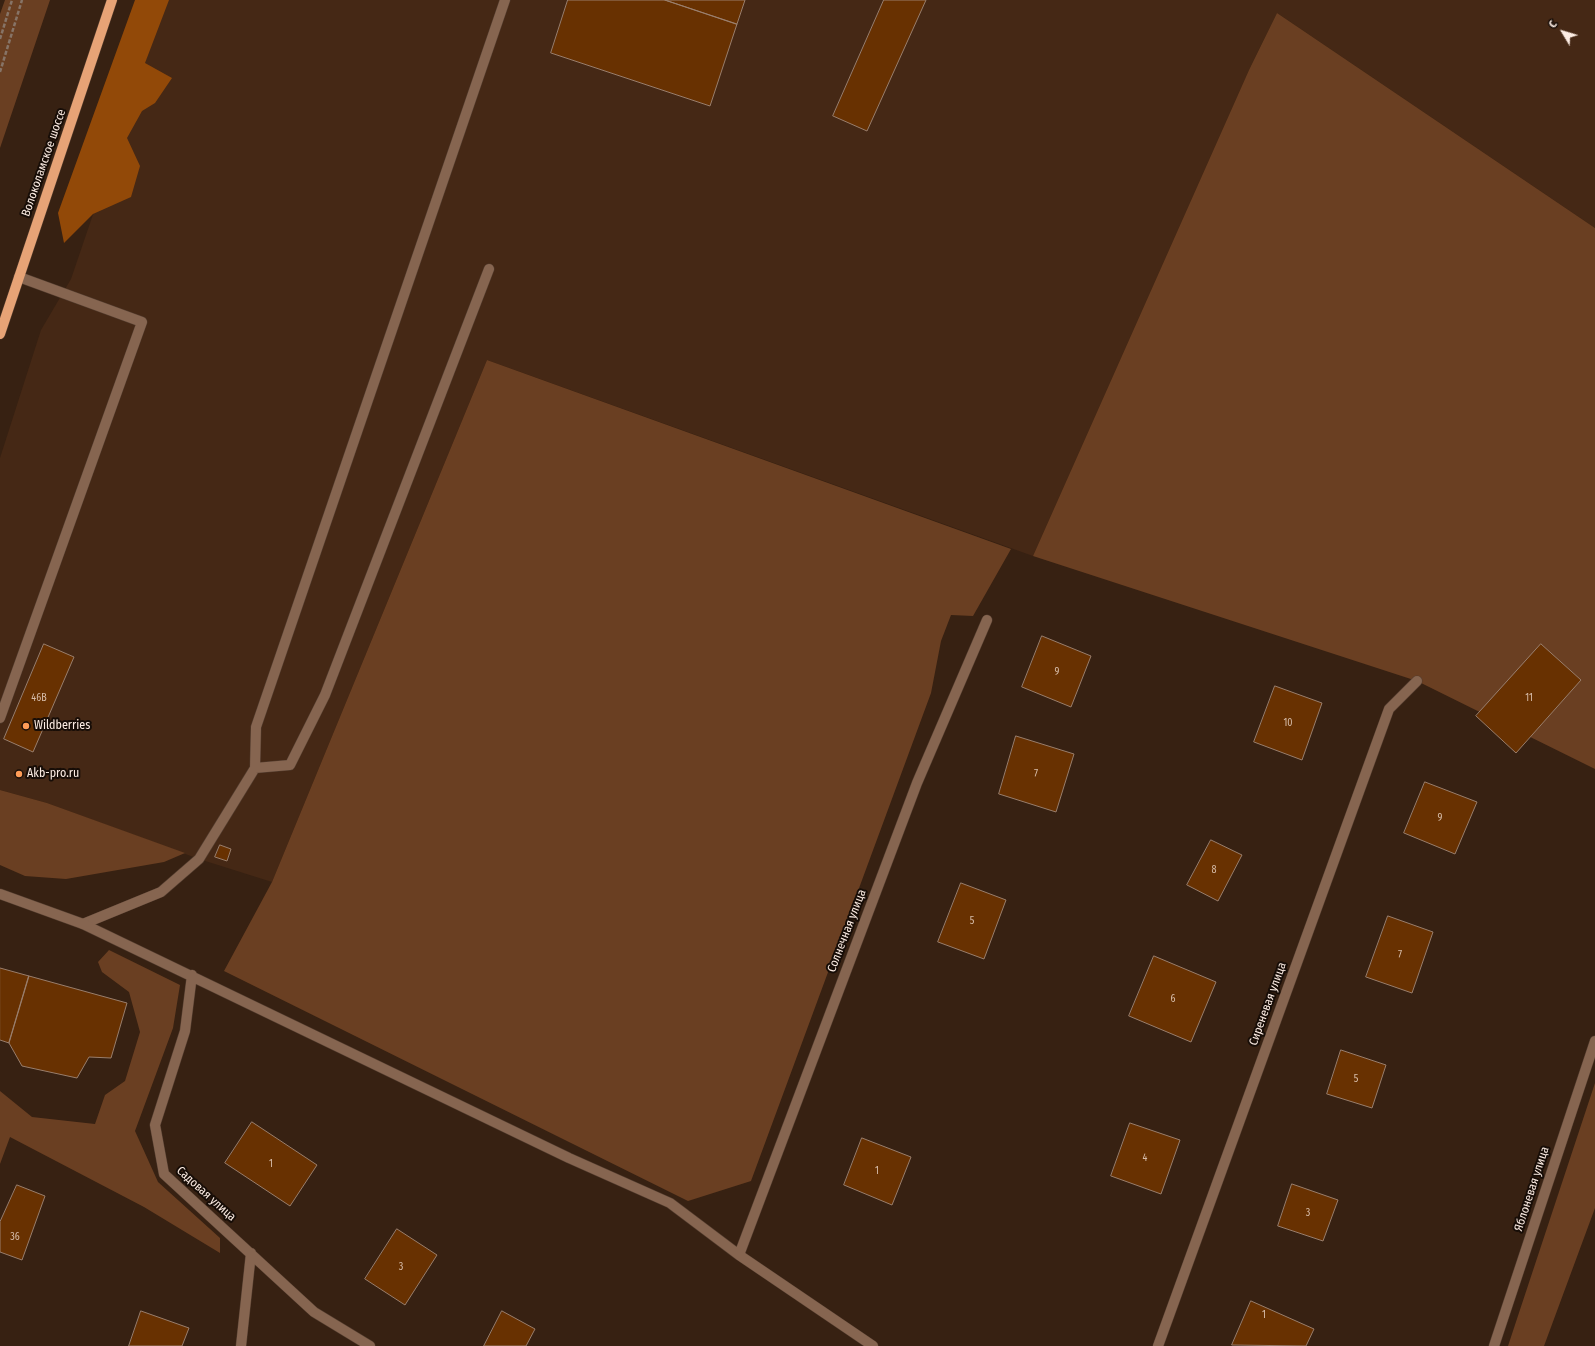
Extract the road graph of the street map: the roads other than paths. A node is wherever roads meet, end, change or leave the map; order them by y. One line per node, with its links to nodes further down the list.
1 (112, 0): 4 (main road, Волоколамское шоссе)
2 (505, 0): 9 (street)
3 (489, 269): 9 (street)
4 (19, 278): 5 (main road, Волоколамское шоссе); 8 (street)
5 (0, 334)
6 (987, 620): 15 (street, Солнечная улица)
7 (1417, 681): 19 (street, Сиреневая улица)
8 (0, 718)
9 (255, 768): 11 (street)
10 (0, 894): 11 (street)
11 (83, 924): 12 (street)
12 (192, 975): 14 (street, Садовая улица); 15 (street)
13 (1595, 1041): 20 (street, Яблоневая улица)
14 (251, 1253): 16 (street); 17 (street, Садовая улица)
15 (739, 1255): 18 (street)
16 (241, 1346)
17 (370, 1346)
18 (872, 1346)
19 (1158, 1346)
20 (1494, 1346)

